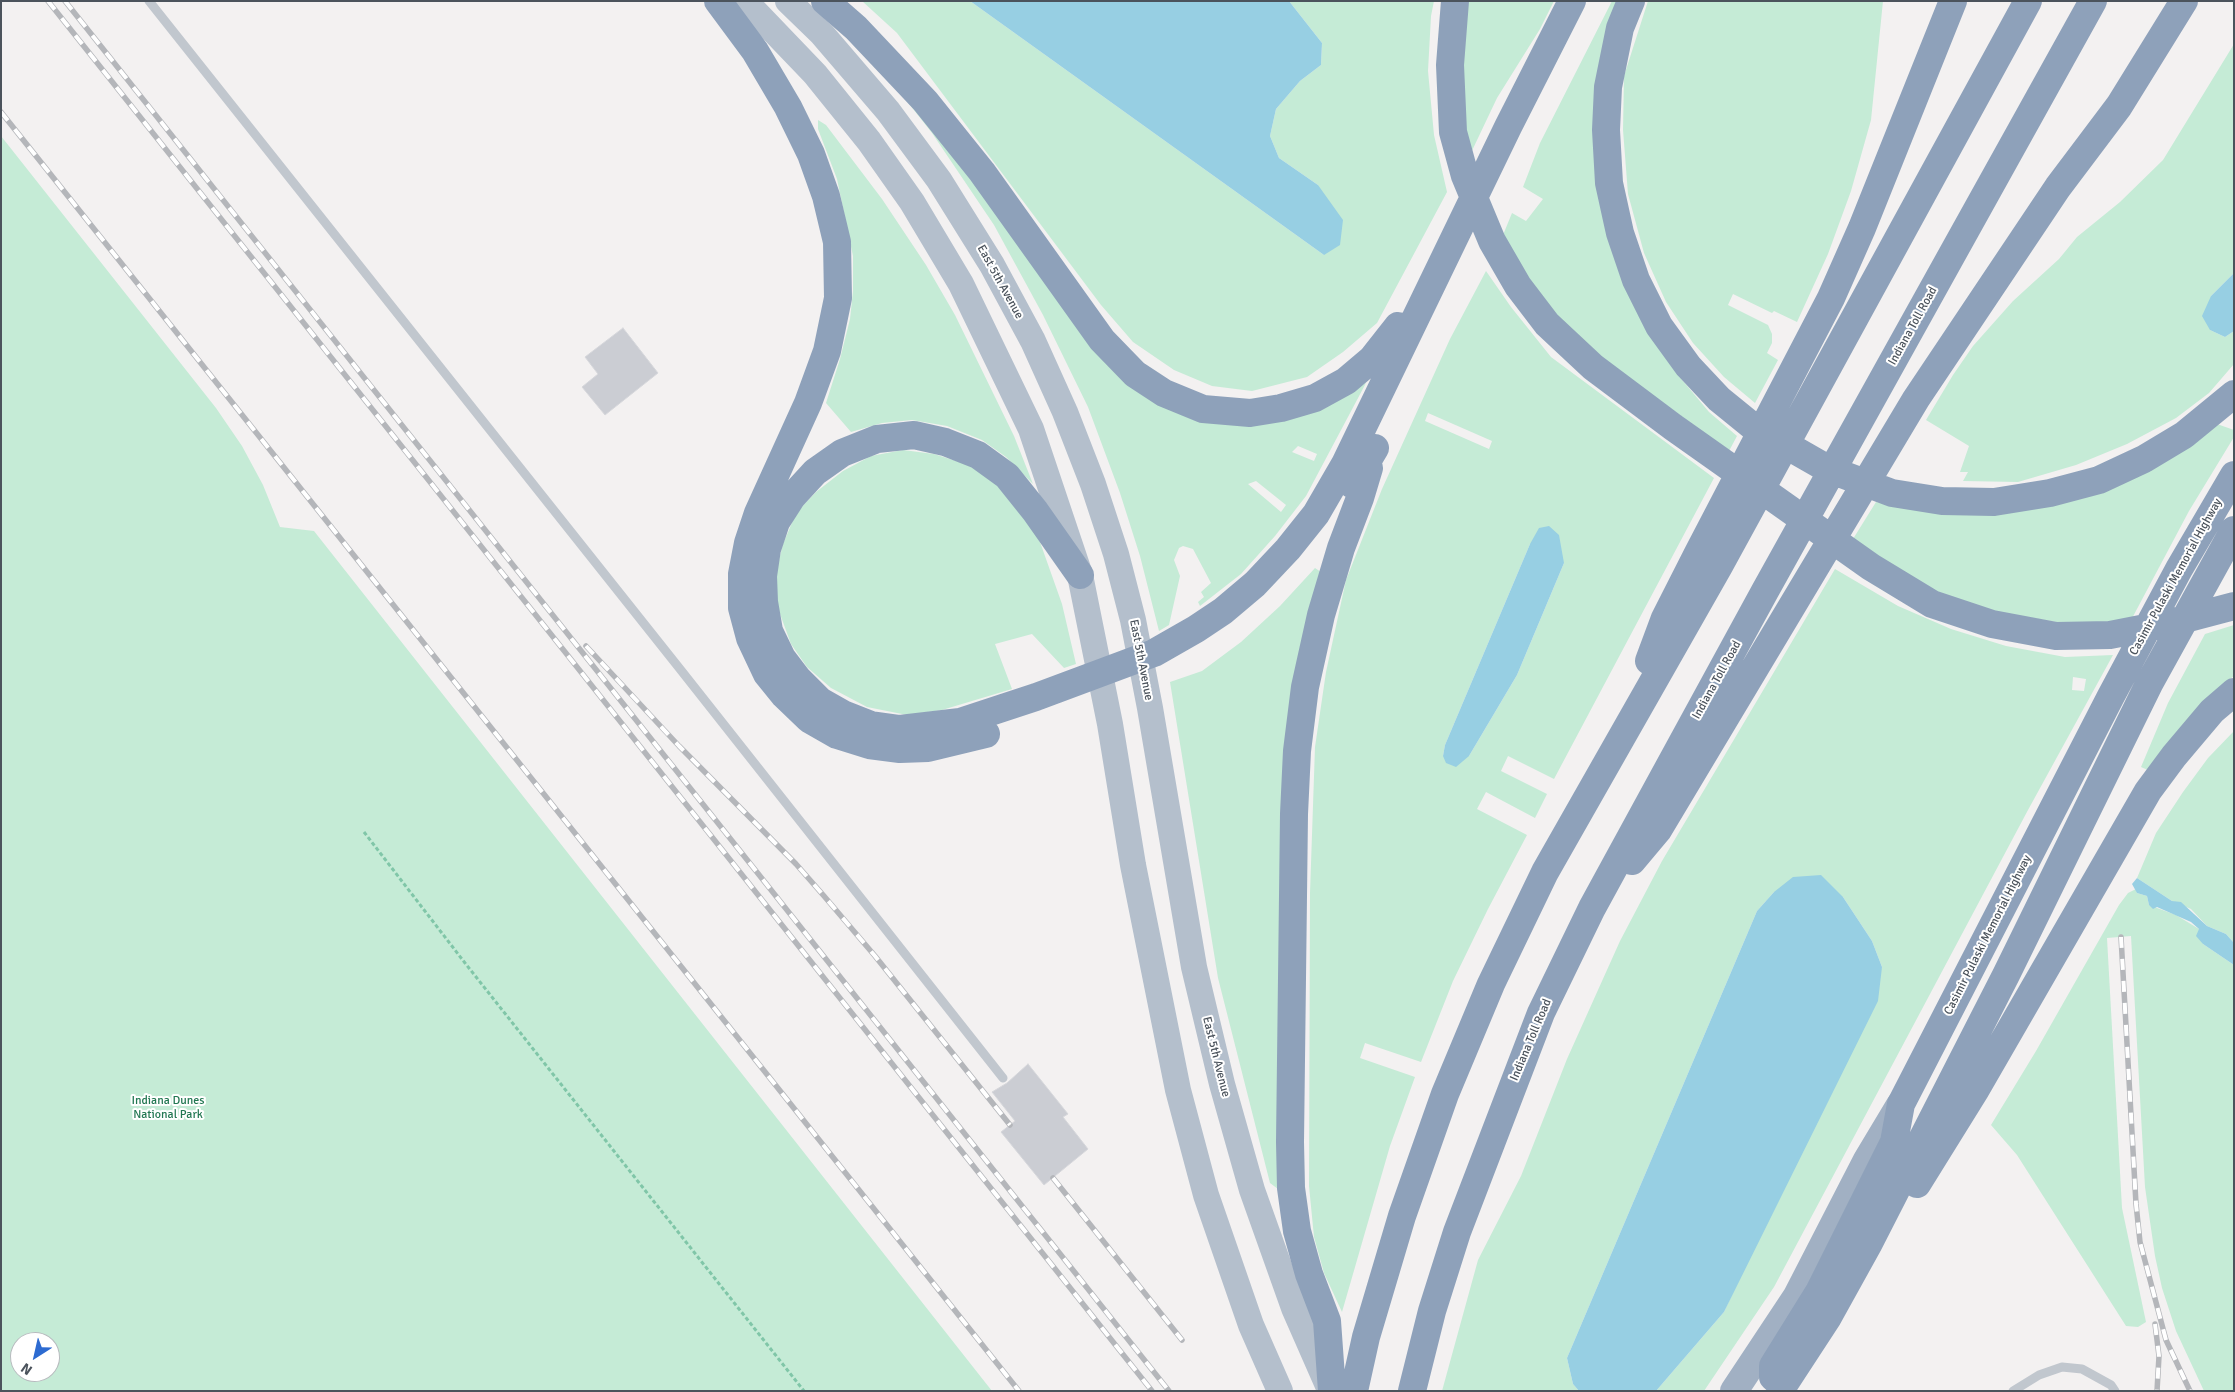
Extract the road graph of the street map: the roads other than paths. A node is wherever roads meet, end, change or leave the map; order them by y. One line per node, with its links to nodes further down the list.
1 (149, 1): 28 (lane)
2 (718, 1): 26 (highway)
3 (745, 1): 22 (main road)
4 (788, 1): 33 (main road, East 5th Avenue)
5 (825, 1): 15 (highway)
6 (1455, 1): 23 (highway)
7 (1572, 1): 14 (highway)
8 (1592, 1): 14 (highway)
9 (1630, 1): 16 (highway)
10 (1953, 1): 21 (highway)
11 (2028, 1): 21 (highway)
12 (2093, 1): 27 (highway, Indiana Toll Road)
13 (2184, 1): 27 (highway)
14 (1519, 125): 15 (highway); 17 (highway)
15 (1463, 221): 17 (highway)
16 (2234, 394)
17 (1388, 395): 18 (highway); 24 (highway)
18 (1375, 448): 24 (highway); 33 (highway)
19 (2234, 475): 29 (highway, Casimir Pulaski Memorial Highway)
20 (2234, 530): 30 (highway)
21 (1708, 559): 34 (highway)
22 (1080, 575): 26 (highway); 32 (main road)
23 (2234, 606)
24 (1174, 652): 26 (highway)
25 (2234, 692): 30 (highway)
26 (1069, 695)
27 (1592, 908): 35 (highway, Indiana Toll Road)
28 (1003, 1078)
29 (1901, 1104): 31 (highway); 36 (highway, Casimir Pulaski Memorial Highway)
30 (1869, 1243): 31 (highway)
31 (1783, 1389)
32 (1280, 1391)
33 (1331, 1391)
34 (1354, 1391)
35 (1412, 1391)
36 (1734, 1391)
37 (2013, 1391): 38 (lane)
38 (2115, 1391)

